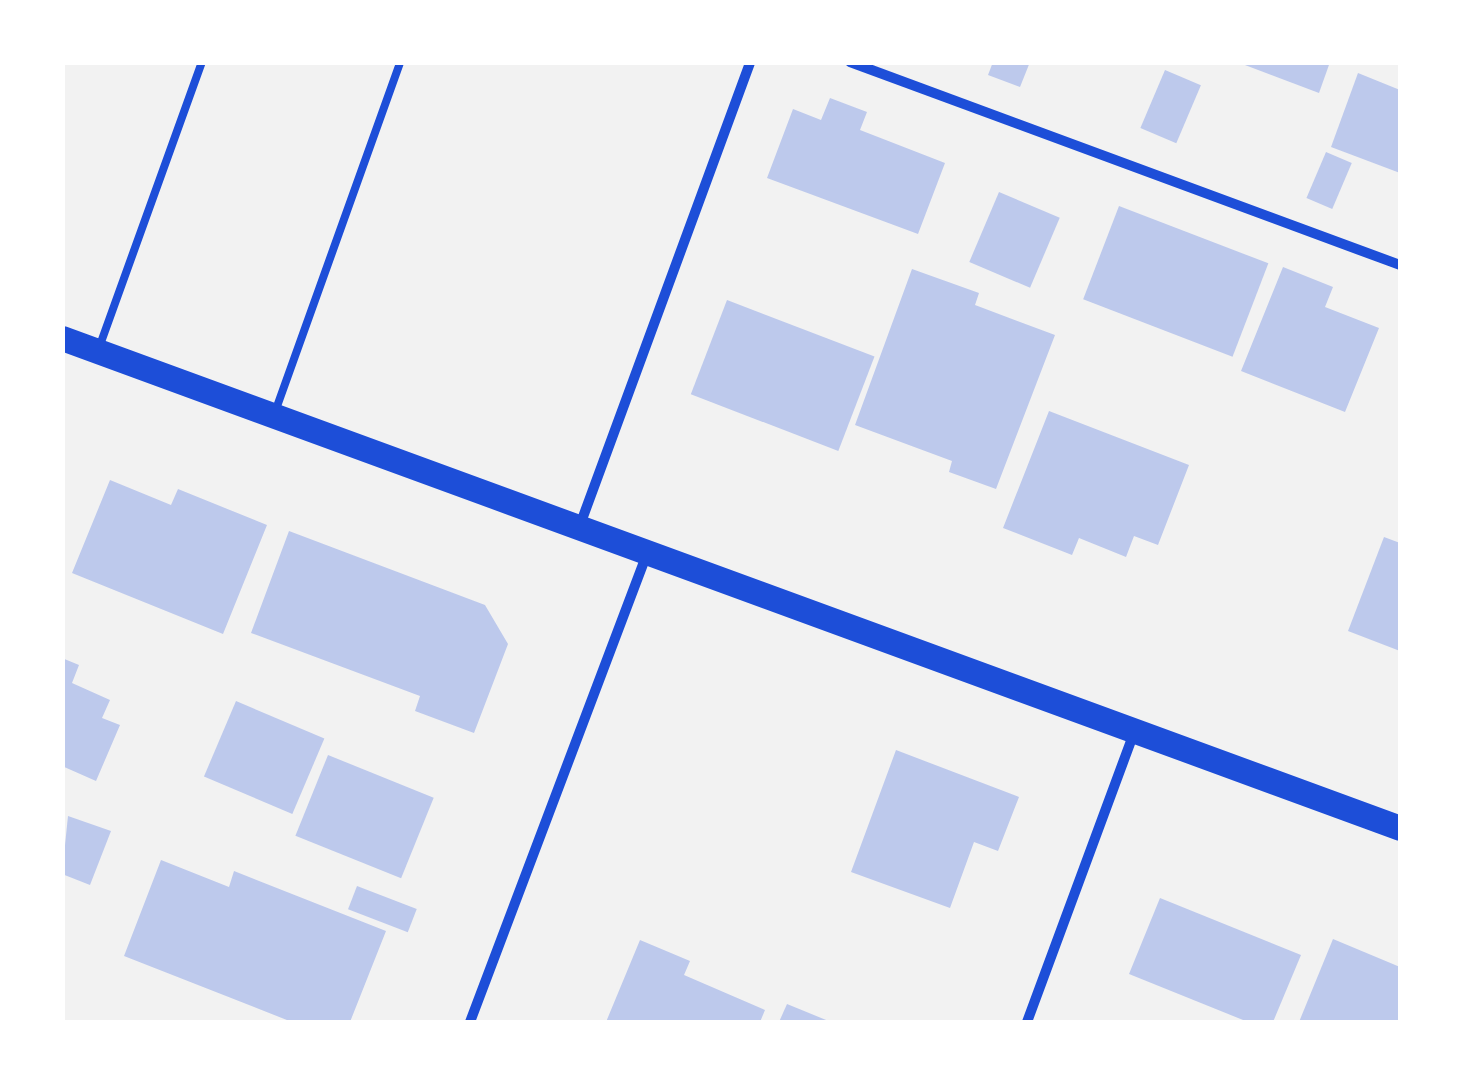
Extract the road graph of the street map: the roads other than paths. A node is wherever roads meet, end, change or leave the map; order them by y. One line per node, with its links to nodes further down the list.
1 (202, 62): 7 (lane)
2 (400, 62): 8 (lane)
3 (750, 62): 9 (street)
4 (850, 62): 5 (street)
5 (1400, 265)
6 (62, 338): 7 (main road)
7 (98, 351): 8 (main road)
8 (273, 416): 9 (main road)
9 (578, 530): 10 (main road)
10 (646, 556): 11 (main road); 13 (street)
11 (1135, 732): 12 (main road); 14 (street)
12 (1400, 828)
13 (470, 1022)
14 (1027, 1022)

